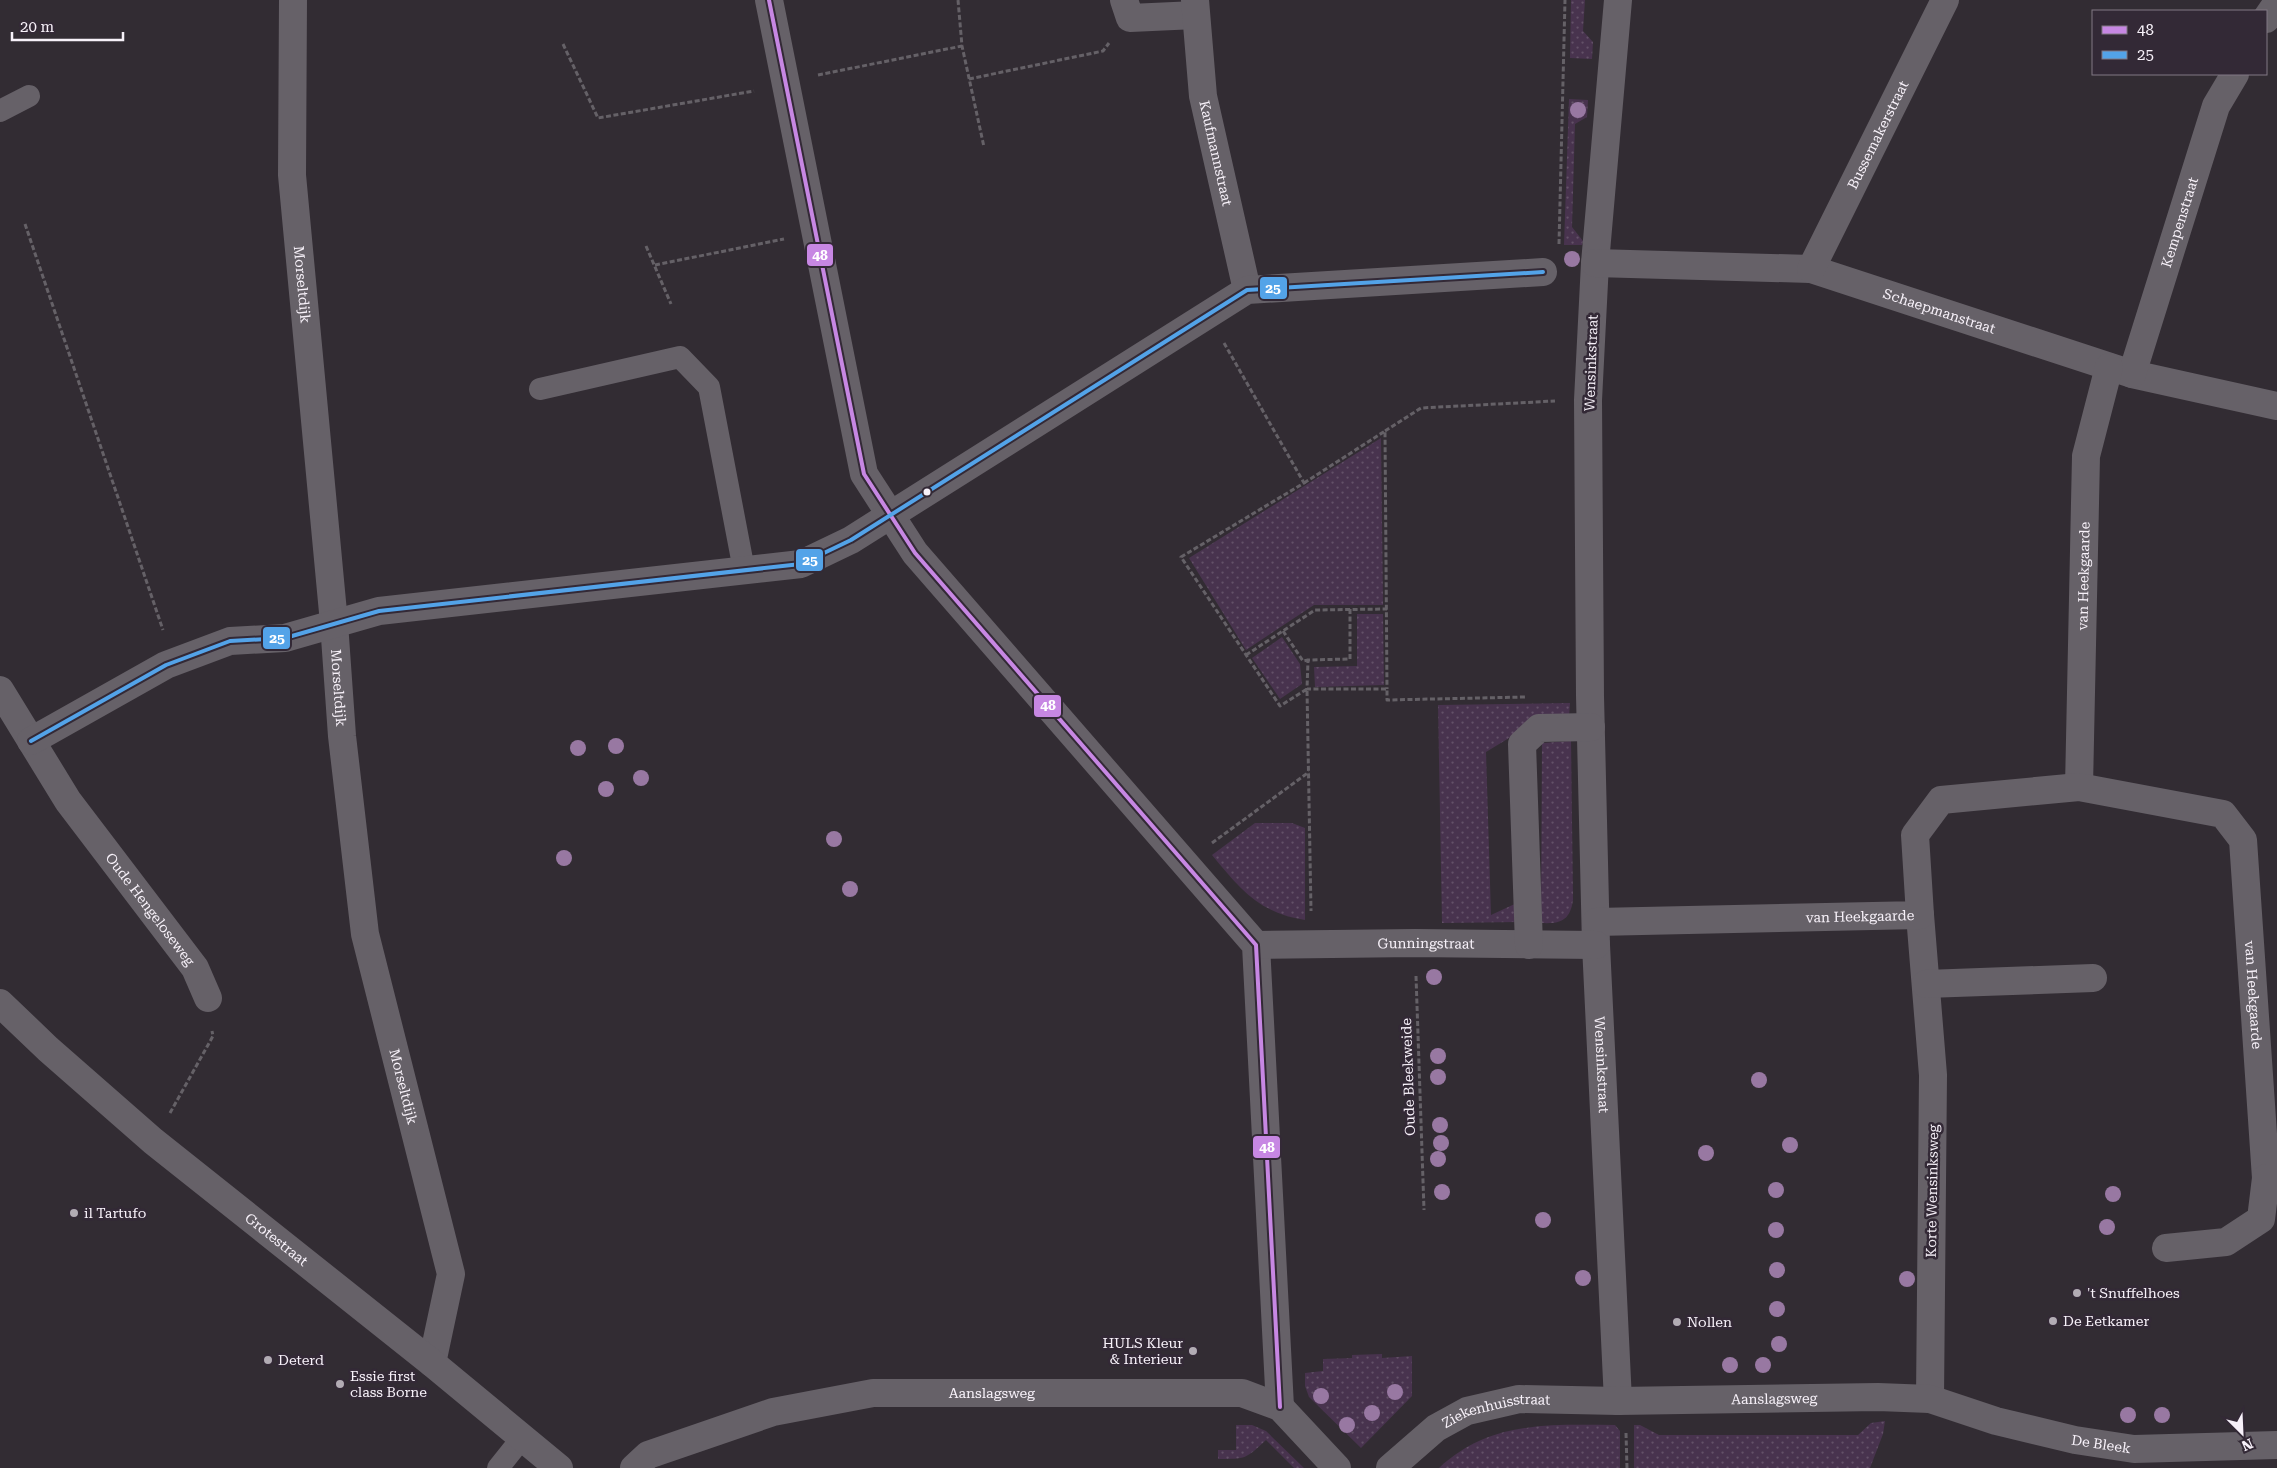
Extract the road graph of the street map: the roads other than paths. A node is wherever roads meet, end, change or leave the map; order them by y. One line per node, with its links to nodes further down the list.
1 (293, 0): 21 (street, Morseltdijk)
2 (769, 0): 19 (street)
3 (1618, 0): 13 (street, Wensinkstraat)
4 (1945, 0): 14 (street, Bussemakerstraat)
5 (2277, 3): 8 (street)
6 (1196, 8): 7 (street, Kaufmannstraat); 15 (street, Kaufmannstraat)
7 (1127, 9)
8 (2267, 18)
9 (2234, 75): 16 (street, Kempenstraat)
10 (29, 96): 11 (lane)
11 (0, 111)
12 (1551, 262): 15 (street)
13 (1595, 263): 14 (street, Schaepmanstraat); 23 (street, Wensinkstraat)
14 (1811, 269): 16 (street, Schaepmanstraat)
15 (1247, 290): 19 (street)
16 (2121, 370): 18 (street, Schaepmanstraat); 25 (street, van Heekgaarde)
17 (540, 389): 20 (lane)
18 (2277, 406)
19 (891, 514): 20 (street); 28 (street)
20 (744, 570): 21 (street)
21 (334, 623): 24 (street); 36 (street, Morseltdijk)
22 (0, 690): 24 (street, Oude Hengeloseweg)
23 (1591, 728): 27 (street, Wensinkstraat); 29 (street)
24 (31, 741): 32 (street, Oude Hengeloseweg)
25 (2079, 787): 26 (street, van Heekgaarde); 34 (street, van Heekgaarde)
26 (1920, 915): 27 (street, van Heekgaarde); 31 (street, Korte Wensinksweg)
27 (1596, 934): 29 (street, Gunningstraat); 38 (street, Wensinkstraat)
28 (1256, 945): 29 (street, Gunningstraat); 39 (street)
29 (1529, 945)
30 (2093, 978): 31 (street)
31 (1926, 984): 37 (street, Korte Wensinksweg)
32 (208, 998)
33 (0, 1003): 36 (street, Grotestraat)
34 (2271, 1178): 35 (street, van Heekgaarde)
35 (2166, 1248)
36 (432, 1363): 40 (street, Grotestraat)
37 (1930, 1399): 38 (street, Aanslagsweg); 42 (street, De Bleek)
38 (1618, 1401): 47 (street, Ziekenhuisstraat)
39 (1280, 1407): 45 (street, Aanslagsweg); 46 (street, Aanslagsweg)
40 (522, 1438): 43 (lane); 44 (street, Grotestraat)
41 (2277, 1446): 42 (street, De Bleek)
42 (2202, 1458)
43 (498, 1468)
44 (559, 1468)
45 (634, 1468)
46 (1337, 1468)
47 (1390, 1468)

